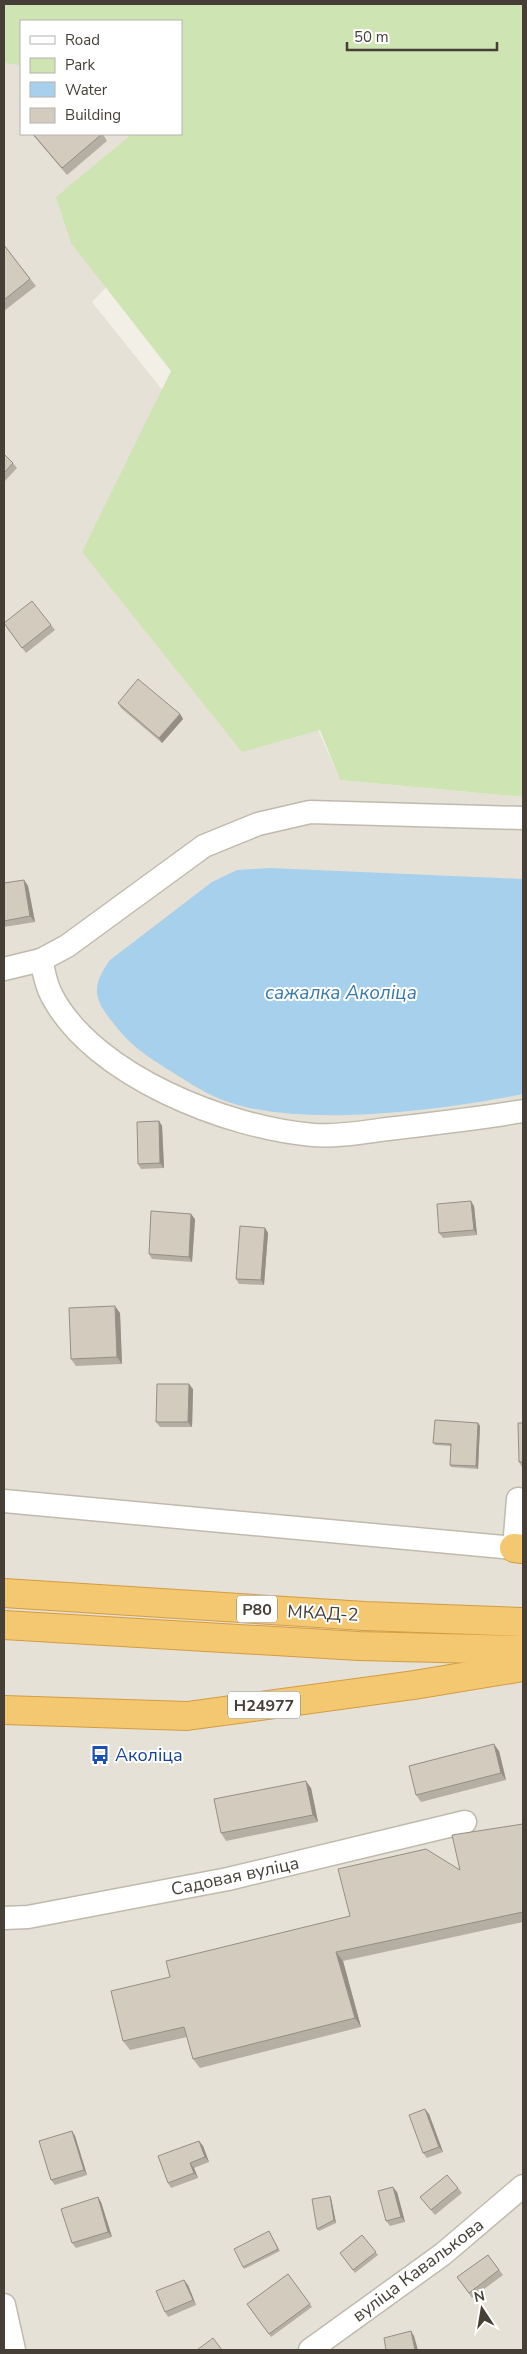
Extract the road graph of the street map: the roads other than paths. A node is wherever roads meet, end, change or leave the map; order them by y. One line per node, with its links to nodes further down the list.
1 (523, 818): 2 (street)
2 (41, 960): 3 (street); 4 (street)
3 (4, 969)
4 (523, 1111)
5 (523, 1500): 7 (street)
6 (4, 1501): 7 (street)
7 (519, 1549)
8 (4, 1593): 9 (highway, МКАД-2 / Р80)
9 (523, 1622)
10 (4, 1625): 11 (highway, Р80)
11 (523, 1650)
12 (523, 1668): 13 (highway, Н24977)
13 (4, 1710)
14 (465, 1822): 15 (street, Садовая вуліца)
15 (4, 1918)
16 (523, 2186): 19 (street, вуліца Кавалькова)
17 (4, 2305): 18 (street)
18 (14, 2350)
19 (310, 2350)

